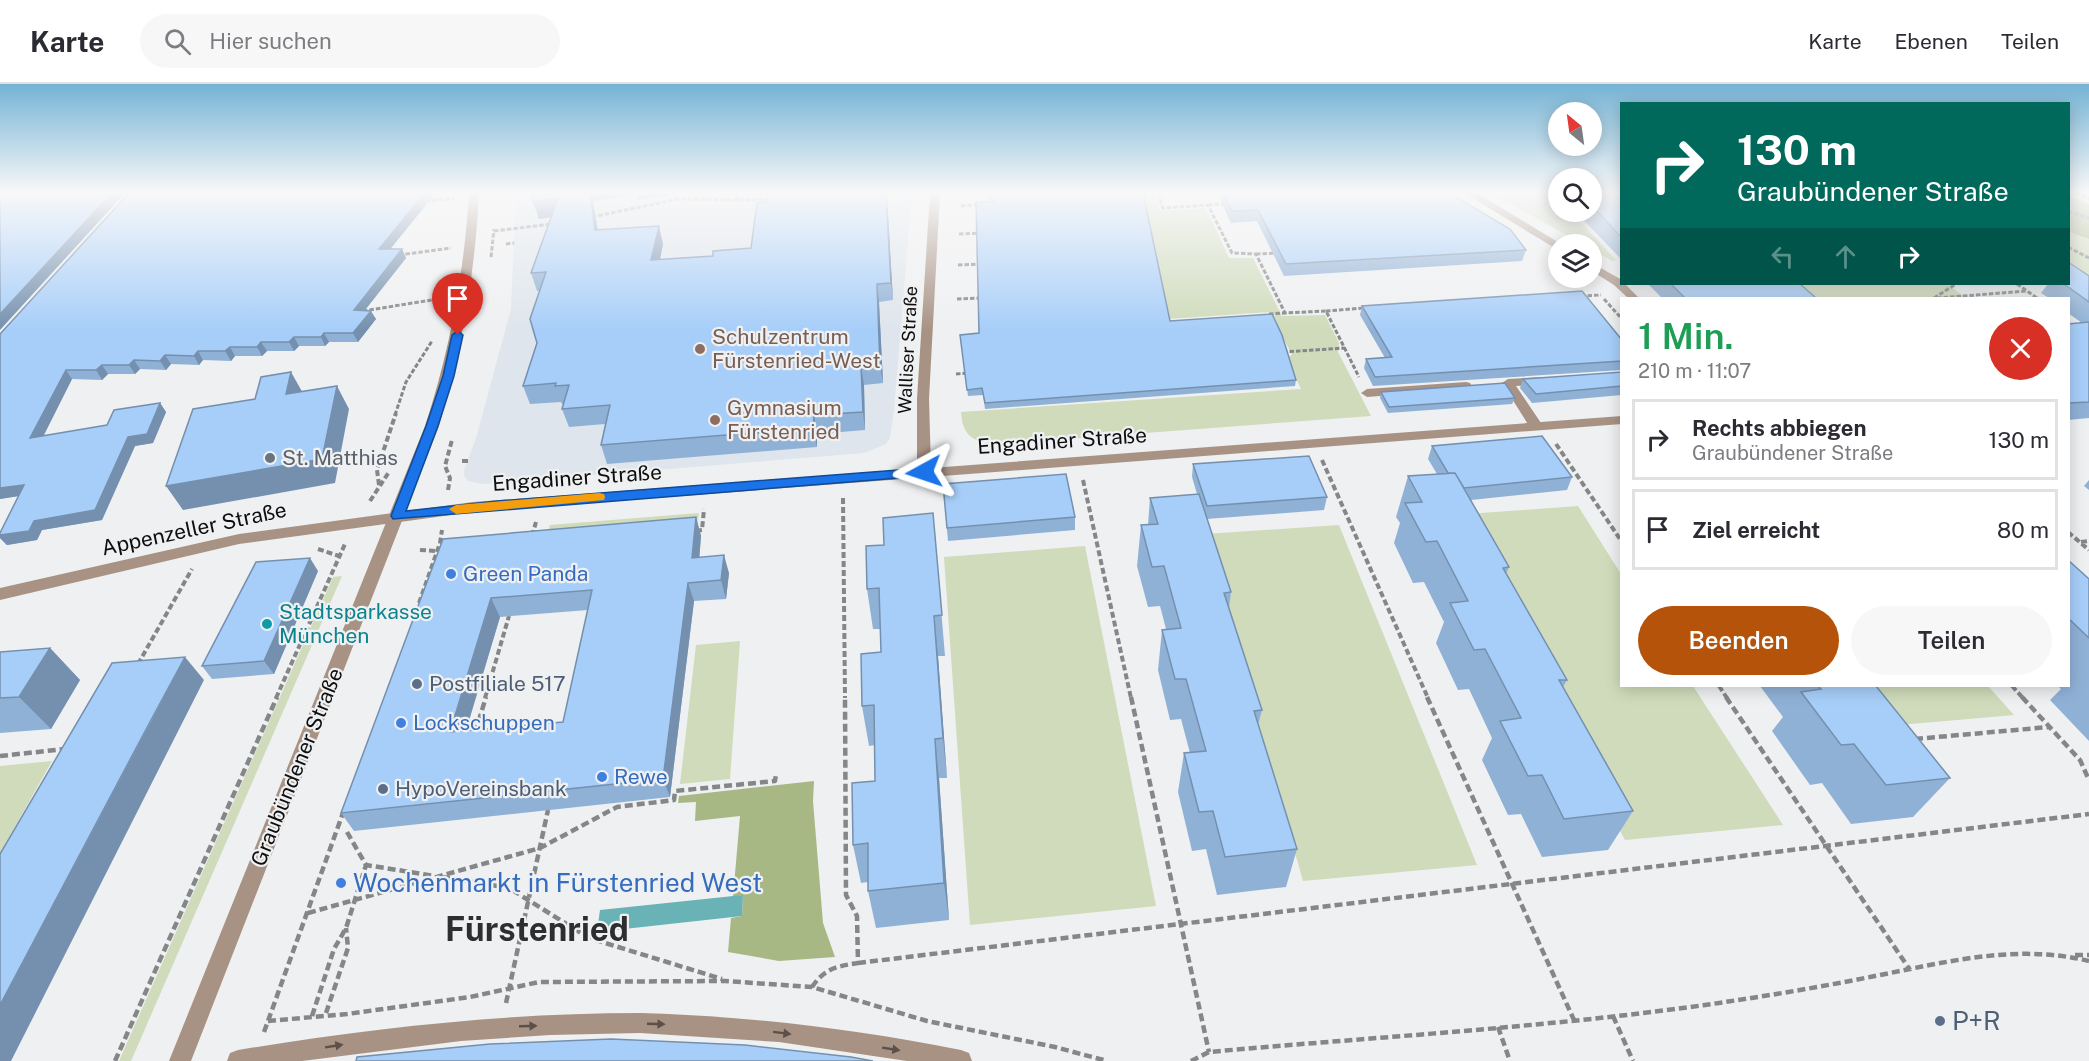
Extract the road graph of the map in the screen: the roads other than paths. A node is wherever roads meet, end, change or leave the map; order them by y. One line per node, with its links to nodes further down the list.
1 (473, 239): 11 (street, Graubündener Straße)
2 (932, 239): 10 (street, Walliser Straße)
3 (1602, 273): 4 (street)
4 (1631, 296)
5 (1553, 380): 6 (street)
6 (1496, 384): 7 (street); 9 (street)
7 (1367, 393)
8 (1620, 420): 9 (street, Engadiner Straße)
9 (1540, 426): 10 (street, Engadiner Straße)
10 (924, 472): 11 (street, Engadiner Straße)
11 (398, 516): 12 (street, Appenzeller Straße); 14 (street, Graubündener Straße)
12 (0, 594)
13 (247, 1059): 15 (street, one-way to 15)
14 (180, 1061)
15 (961, 1061)

